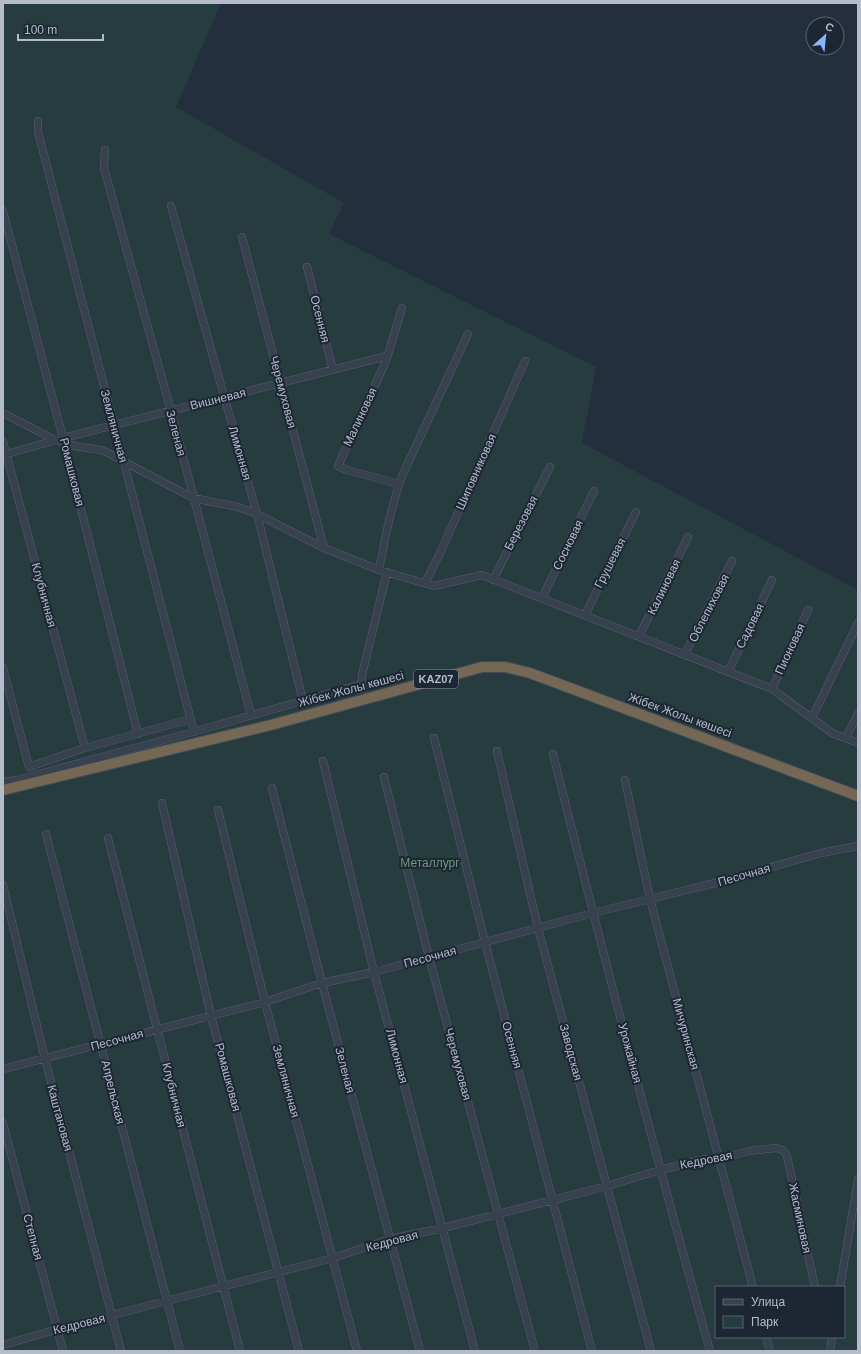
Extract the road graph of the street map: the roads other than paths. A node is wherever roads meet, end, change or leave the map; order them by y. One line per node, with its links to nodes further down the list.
1 (38, 121): 16 (street, Земляничная)
2 (105, 150): 14 (street, Зеленая)
3 (171, 206): 13 (street, Лимонная)
4 (3, 211): 17 (street, Ромашковая)
5 (242, 237): 12 (street, Черемуховая)
6 (307, 268): 11 (street, Осенняя)
7 (402, 308): 9 (street, Малиновая)
8 (468, 334): 22 (street)
9 (387, 356): 11 (street, Вишневая); 22 (street, Малиновая)
10 (525, 361): 34 (street, Шиповниковая)
11 (333, 370): 12 (street, Вишневая)
12 (281, 383): 13 (street, Вишневая); 28 (street, Черемуховая)
13 (224, 398): 14 (street, Вишневая); 26 (street, Лимонная)
14 (171, 411): 16 (street, Вишневая); 24 (street, Зеленая)
15 (3, 413): 17 (street)
16 (114, 426): 17 (street, Вишневая); 20 (street, Земляничная)
17 (60, 441): 19 (street, Вишневая); 20 (street); 52 (street, Ромашковая)
18 (3, 442): 19 (street, Клубничная)
19 (4, 454): 56 (street, Клубничная)
20 (123, 461): 24 (street); 50 (street, Земляничная)
21 (550, 467): 32 (street, Березовая)
22 (399, 484): 30 (street)
23 (594, 491): 35 (street, Сосновая)
24 (193, 498): 26 (street); 48 (street, Зеленая)
25 (636, 512): 37 (street, Грушевая)
26 (257, 514): 28 (street); 46 (street, Лимонная)
27 (688, 537): 39 (street, Калиновая)
28 (324, 548): 30 (street)
29 (732, 561): 40 (street, Облепиховая)
30 (379, 570): 31 (street)
31 (387, 572): 34 (street); 43 (street)
32 (493, 580): 34 (street); 35 (street)
33 (772, 580): 42 (street, Садовая)
34 (425, 583)
35 (542, 598): 37 (street)
36 (808, 610): 44 (street, Пионовая)
37 (585, 615): 39 (street)
38 (858, 623): 49 (street)
39 (639, 636): 40 (street)
40 (685, 654): 42 (street)
41 (3, 668): 56 (street)
42 (728, 672): 44 (street)
43 (362, 684): 45 (street); 46 (street)
44 (772, 688): 49 (street)
45 (361, 700): 64 (highway, Жібек Жолы көшесі / KAZ07); 65 (highway, Жібек Жолы көшесі / KAZ07)
46 (303, 701): 48 (street)
47 (858, 714): 53 (street)
48 (251, 715): 51 (street)
49 (812, 718): 53 (street)
50 (191, 719): 51 (street, Земляничная); 52 (street)
51 (194, 732): 62 (street)
52 (138, 734): 56 (street)
53 (846, 737): 55 (street)
54 (434, 738): 75 (street, Осенняя)
55 (858, 743)
56 (85, 748)
57 (497, 751): 74 (street, Заводская)
58 (553, 754): 73 (street, Урожайная)
59 (323, 761): 77 (street, Лимонная)
60 (384, 777): 76 (street, Черемуховая)
61 (625, 780): 72 (street, Мичуринская)
62 (3, 782)
63 (272, 788): 78 (street, Зеленая)
64 (3, 790)
65 (858, 796)
66 (162, 803): 80 (street, Ромашковая)
67 (218, 810): 79 (street, Земляничная)
68 (46, 834): 82 (street, Апрельская)
69 (108, 838): 81 (street, Клубничная)
70 (858, 846): 72 (street, Песочная)
71 (3, 885): 83 (street, Каштановая)
72 (650, 898): 73 (street, Песочная); 87 (street, Мичуринская)
73 (593, 913): 74 (street, Песочная); 88 (street, Урожайная)
74 (538, 928): 75 (street, Песочная); 90 (street, Заводская)
75 (485, 942): 76 (street, Песочная); 91 (street, Осенняя)
76 (429, 957): 77 (street, Песочная); 92 (street, Черемуховая)
77 (374, 972): 78 (street, Песочная); 93 (street, Лимонная)
78 (322, 983): 79 (street, Песочная); 94 (street, Зеленая)
79 (265, 1002): 80 (street, Песочная); 95 (street, Земляничная)
80 (211, 1016): 81 (street, Песочная); 96 (street, Ромашковая)
81 (157, 1029): 82 (street, Песочная); 100 (street, Клубничная)
82 (101, 1044): 83 (street, Песочная); 101 (street, Апрельская)
83 (45, 1059): 84 (street, Песочная); 102 (street, Каштановая)
84 (3, 1069)
85 (3, 1123): 103 (street, Степная)
86 (783, 1150): 87 (street, Кедровая); 98 (street, Жасминовая)
87 (719, 1159): 88 (street, Кедровая); 97 (street, Мичуринская)
88 (660, 1170): 90 (street, Кедровая); 118 (street, Урожайная)
89 (858, 1179): 99 (street)
90 (607, 1186): 91 (street, Кедровая); 117 (street, Заводская)
91 (553, 1200): 92 (street, Кедровая); 116 (street, Осенняя)
92 (498, 1214): 93 (street, Кедровая); 115 (street, Черемуховая)
93 (442, 1228): 94 (street, Кедровая); 114 (street, Лимонная)
94 (390, 1240): 95 (street, Кедровая); 113 (street, Зеленая)
95 (333, 1258): 96 (street, Кедровая); 112 (street, Земляничная)
96 (278, 1272): 100 (street, Кедровая); 111 (street, Ромашковая)
97 (753, 1286)
98 (815, 1286)
99 (840, 1286)
100 (224, 1287): 101 (street, Кедровая); 110 (street, Клубничная)
101 (167, 1302): 102 (street, Кедровая); 109 (street, Апрельская)
102 (111, 1316): 103 (street, Кедровая); 108 (street, Каштановая)
103 (58, 1329): 106 (street, Кедровая); 107 (street, Степная)
104 (766, 1338): 119 (street)
105 (832, 1338): 120 (street)
106 (4, 1345)
107 (63, 1351)
108 (121, 1351)
109 (180, 1351)
110 (240, 1351)
111 (299, 1351)
112 (357, 1351)
113 (420, 1351)
114 (475, 1351)
115 (535, 1351)
116 (592, 1351)
117 (651, 1351)
118 (710, 1351)
119 (770, 1351)
120 (830, 1351)

